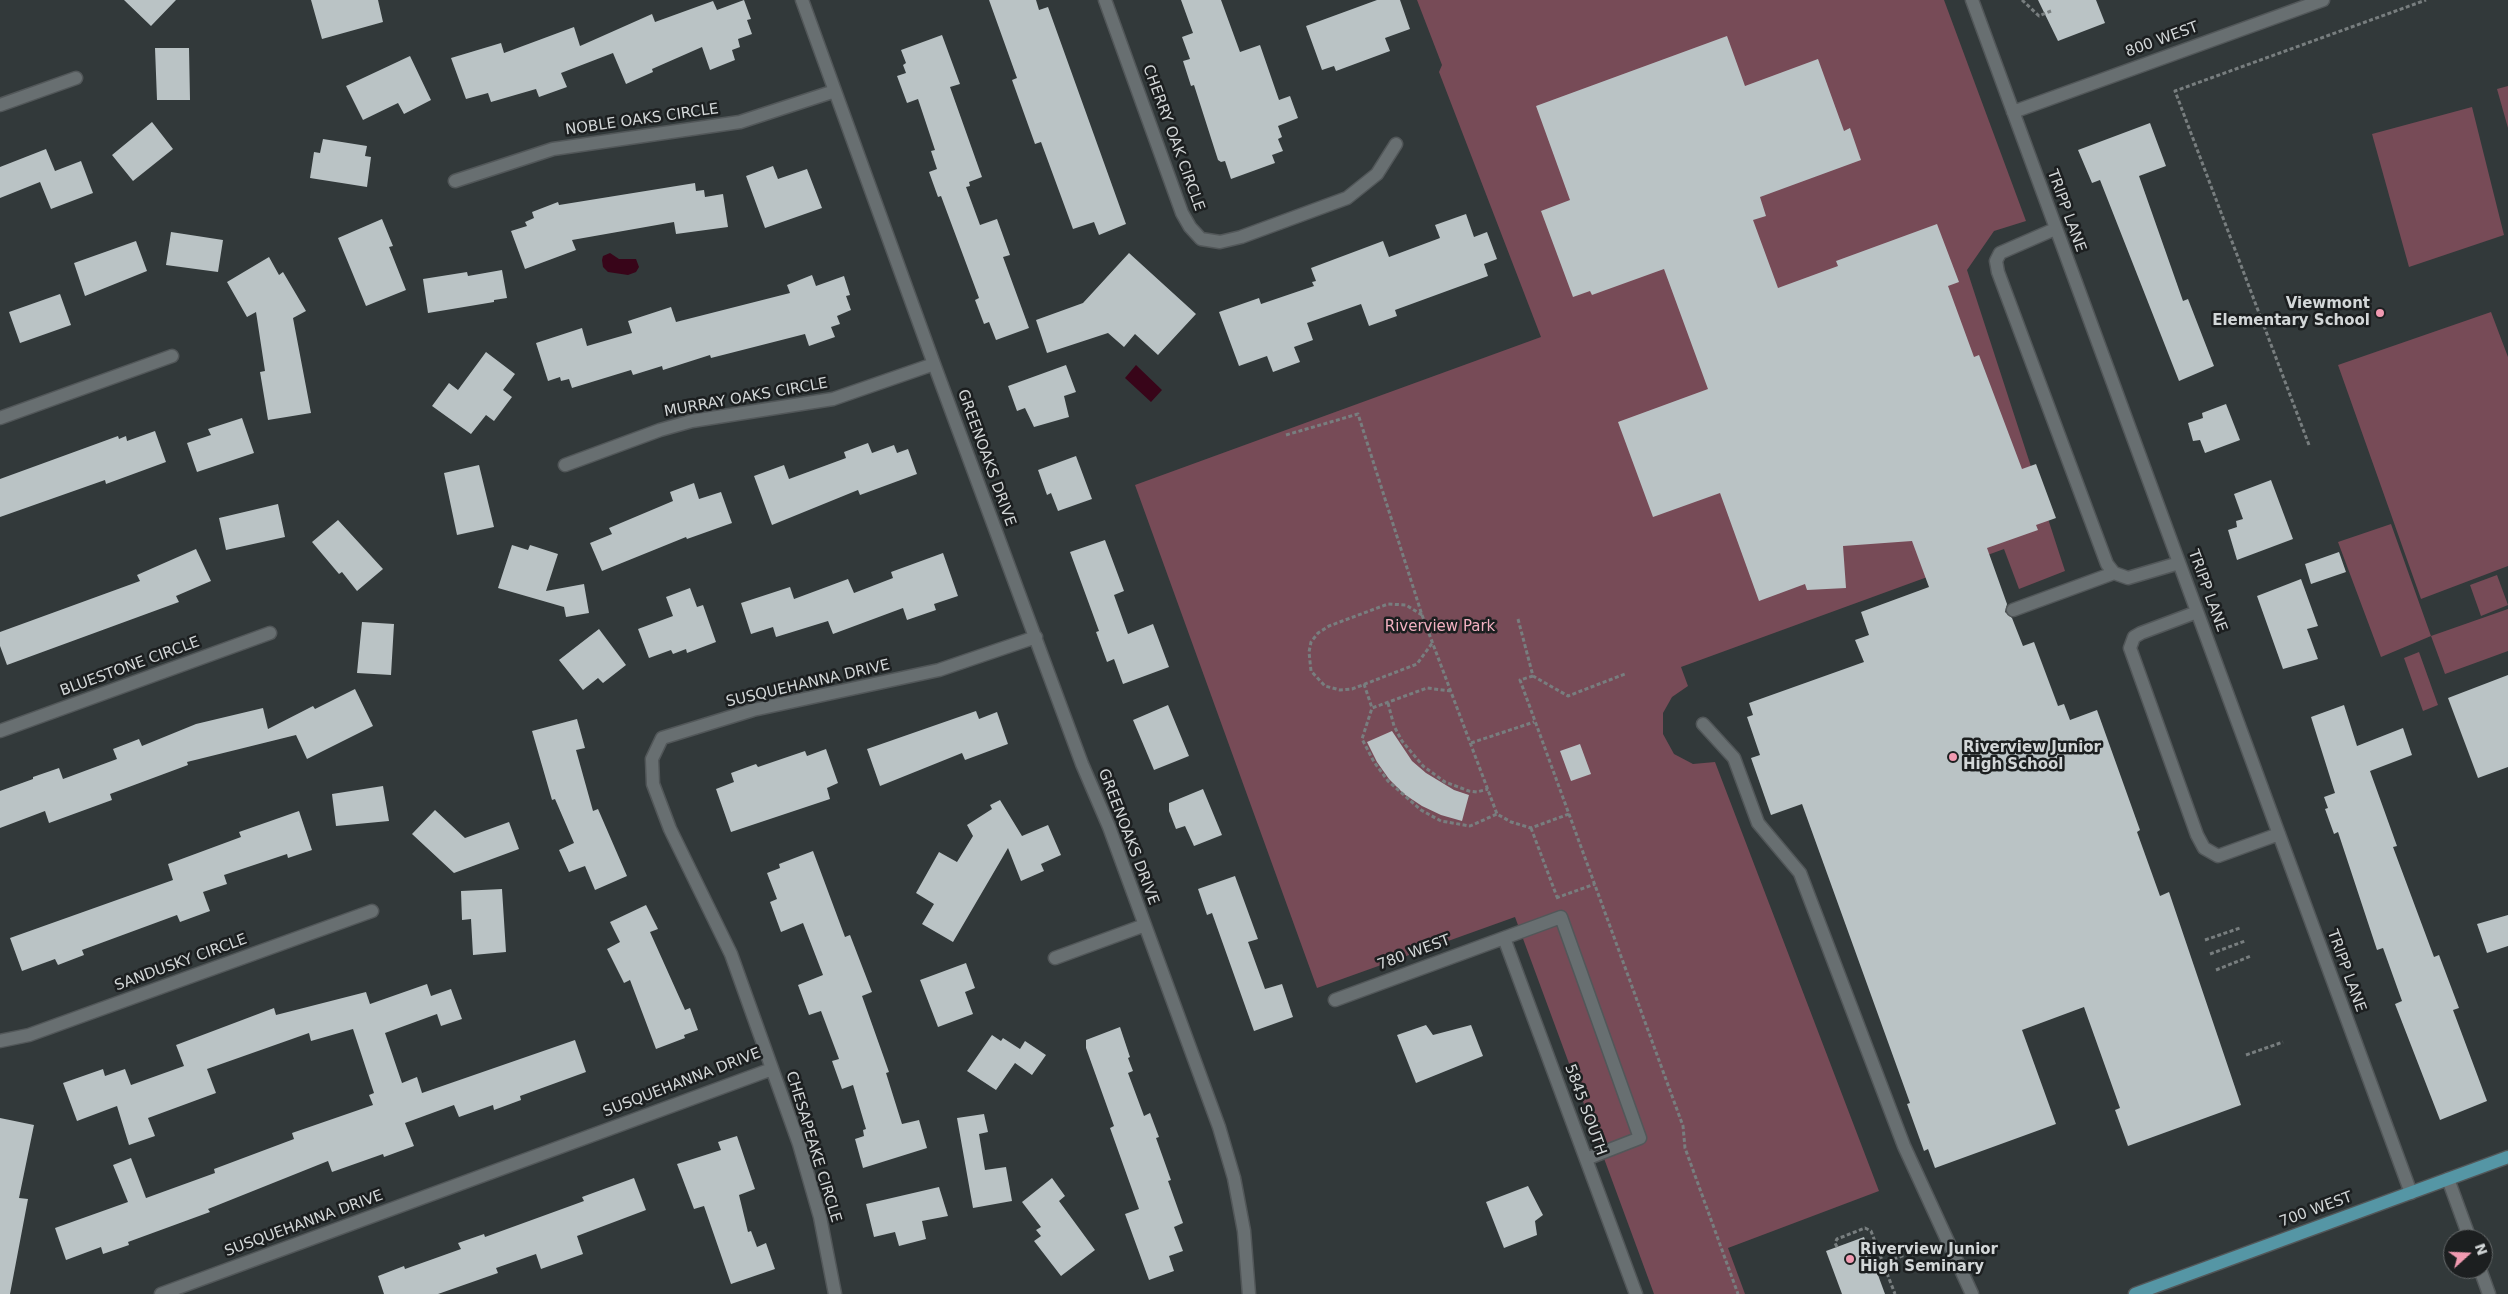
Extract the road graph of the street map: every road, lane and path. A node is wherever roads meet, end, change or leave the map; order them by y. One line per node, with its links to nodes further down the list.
1 (802, 0): 9 (street, GREENOAKS DRIVE)
2 (1105, 0): 12 (street, CHERRY OAK CIRCLE)
3 (1972, 0): 11 (street, TRIPP LANE)
4 (2022, 0): 7 (path)
5 (2323, 0): 11 (street, 800 WEST)
6 (2426, 0): 19 (path)
7 (2051, 11)
8 (76, 78): 10 (street)
9 (835, 91): 13 (street, NOBLE OAKS CIRCLE); 16 (street, GREENOAKS DRIVE)
10 (0, 104)
11 (2013, 112): 14 (street, TRIPP LANE)
12 (1396, 144)
13 (455, 181)
14 (2055, 229): 21 (street, TRIPP LANE); 22 (street)
15 (172, 356): 17 (street)
16 (934, 364): 20 (street, MURRAY OAKS CIRCLE); 28 (street, GREENOAKS DRIVE)
17 (0, 418)
18 (1286, 435): 25 (path)
19 (2309, 445)
20 (565, 465)
21 (2179, 563): 22 (street); 24 (street, TRIPP LANE)
22 (2114, 573): 23 (street)
23 (2013, 610)
24 (2197, 612): 44 (street, TRIPP LANE); 44 (street)
25 (1422, 615): 29 (path); 32 (path)
26 (1518, 619): 31 (path)
27 (270, 633): 38 (street, BLUESTONE CIRCLE)
28 (1036, 638): 47 (street, GREENOAKS DRIVE); 60 (street, SUSQUEHANNA DRIVE)
29 (1432, 642): 32 (path); 33 (path)
30 (1624, 674): 31 (path)
31 (1533, 676): 36 (path)
32 (1364, 684): 35 (path)
33 (1451, 692): 34 (path); 39 (path)
34 (1388, 703): 35 (path); 40 (path)
35 (1372, 708): 41 (path)
36 (1534, 722): 39 (path); 42 (path)
37 (1703, 724): 77 (street)
38 (0, 731)
39 (1471, 743): 40 (path)
40 (1488, 789): 41 (path)
41 (1497, 814): 43 (path)
42 (1569, 814): 43 (path); 75 (path)
43 (1531, 828): 45 (path)
44 (2279, 834): 64 (street, TRIPP LANE)
45 (1557, 897)
46 (372, 911): 57 (street, SANDUSKY CIRCLE)
47 (1145, 925): 54 (street, GREENOAKS DRIVE); 73 (street, GREENOAKS DRIVE)
48 (2240, 928): 50 (path)
49 (1504, 938): 56 (street, 780 WEST); 62 (street, 5845 SOUTH); 62 (street, 780 WEST)
50 (2205, 940)
51 (2245, 941): 52 (path)
52 (2210, 954)
53 (2251, 956): 55 (path)
54 (1055, 958)
55 (2216, 970)
56 (1335, 1000)
57 (0, 1041)
58 (2283, 1042): 59 (path)
59 (2246, 1055)
60 (772, 1068): 71 (street, SUSQUEHANNA DRIVE); 72 (street, CHESAPEAKE CIRCLE)
61 (2508, 1156): 63 (main road, 700 WEST)
62 (1586, 1159): 74 (street, 5845 SOUTH)
63 (2448, 1179): 64 (main road, 700 WEST); 65 (street)
64 (2411, 1193): 78 (main road, 700 WEST)
65 (2466, 1229)
66 (1932, 1245): 68 (path)
67 (1837, 1247): 68 (path)
68 (1883, 1263): 69 (path); 76 (path)
69 (1875, 1266)
70 (2484, 1279): 79 (street)
71 (161, 1294)
72 (835, 1294)
73 (1249, 1294)
74 (1636, 1294)
75 (1738, 1294)
76 (1894, 1294)
77 (1972, 1294)
78 (2135, 1294)
79 (2489, 1294)

